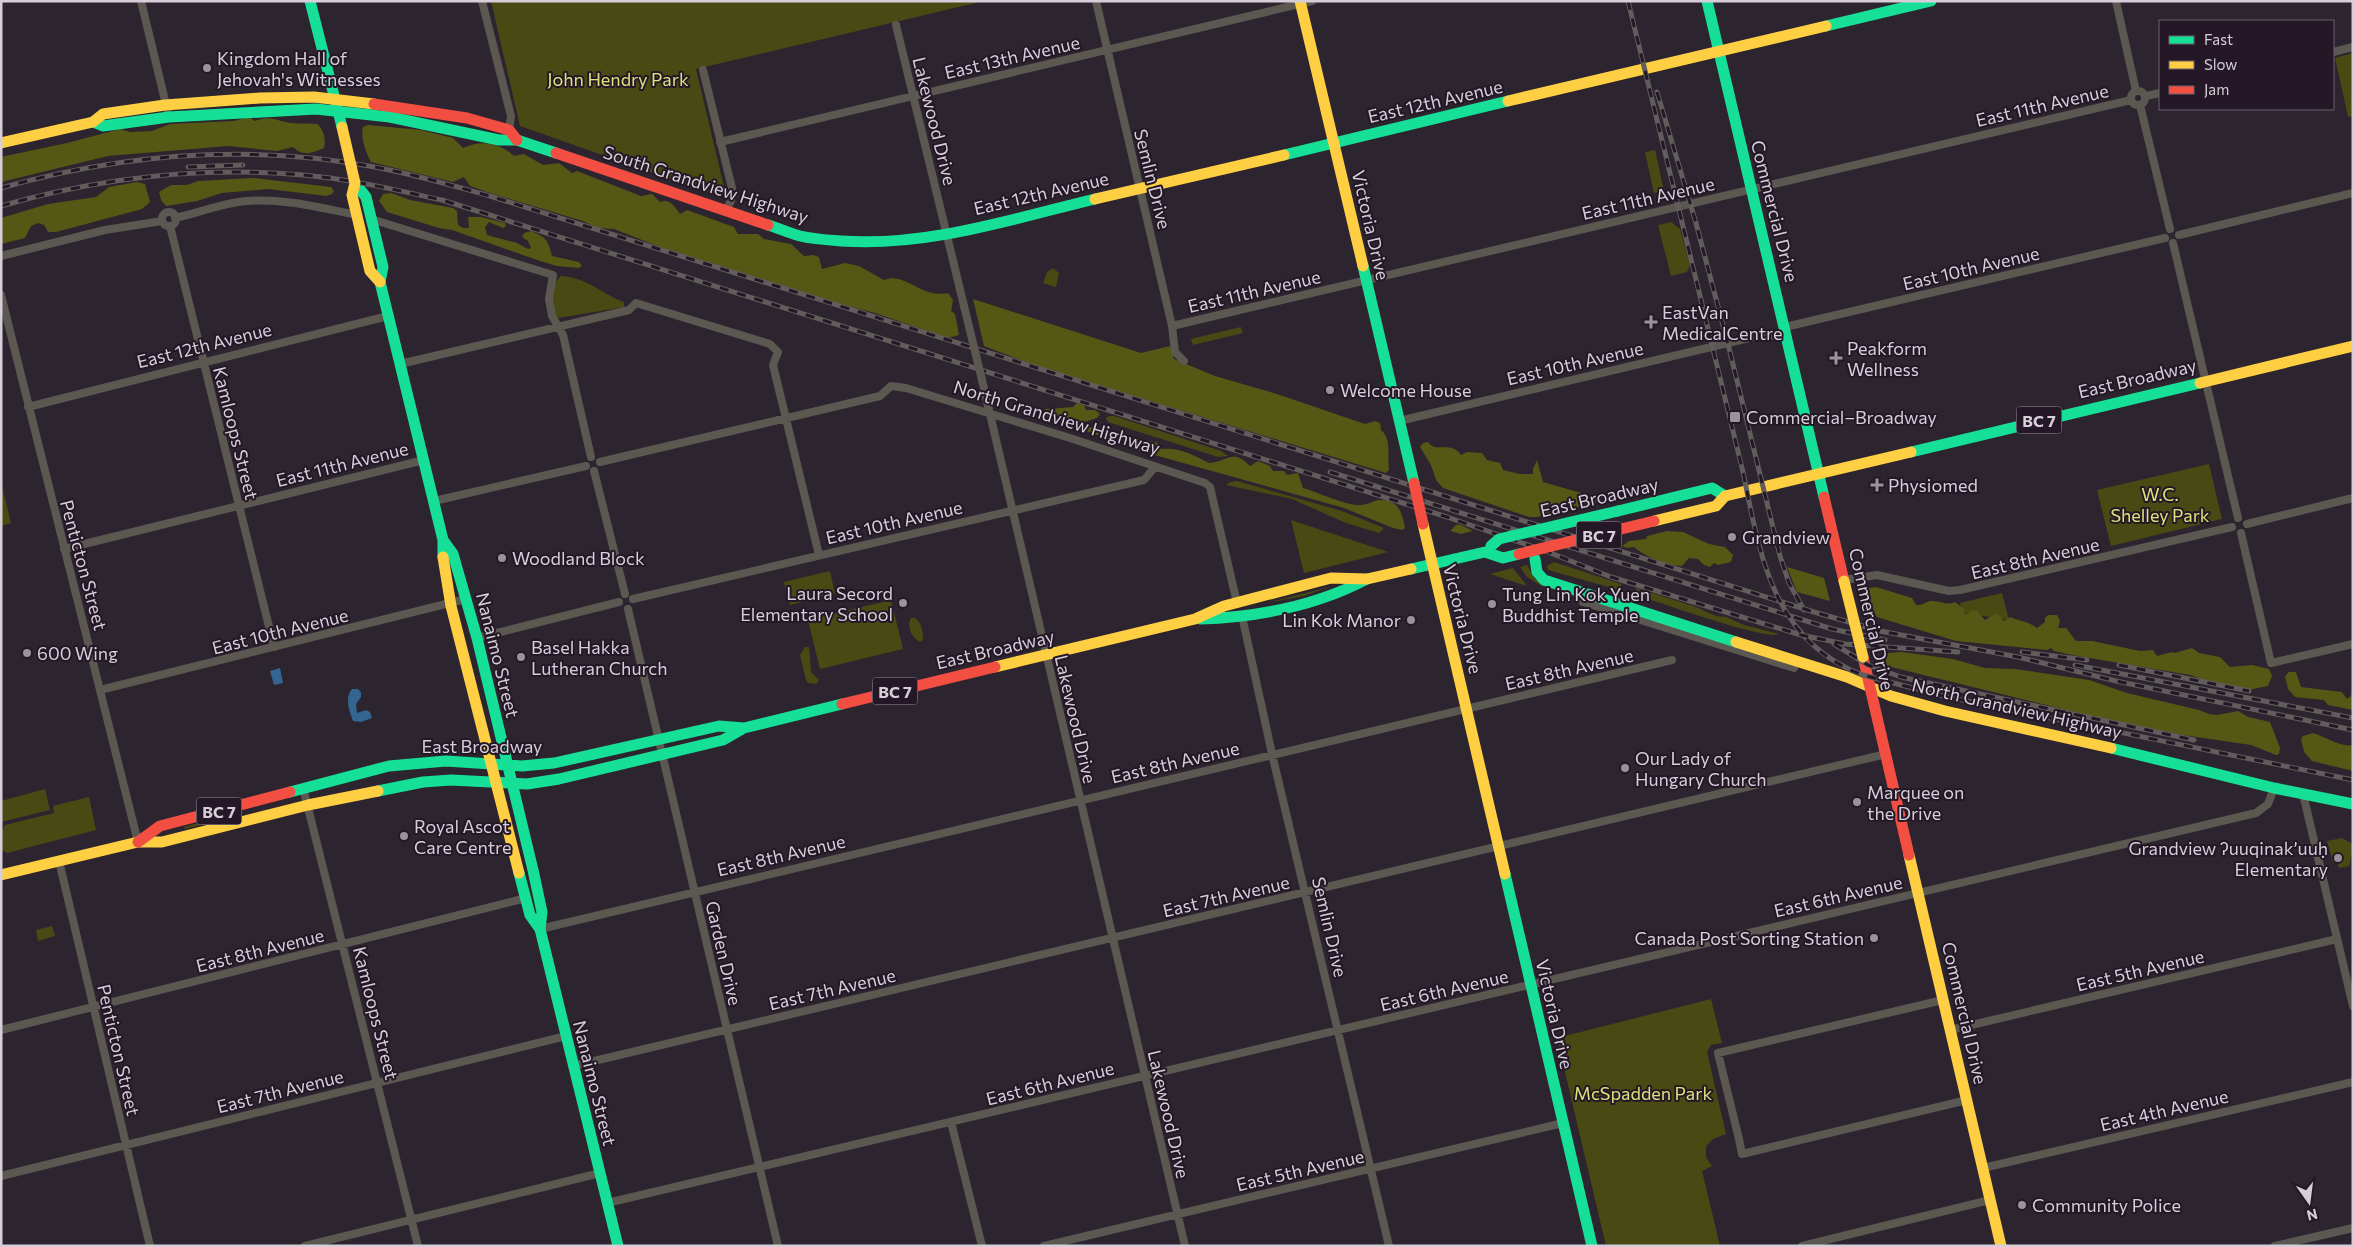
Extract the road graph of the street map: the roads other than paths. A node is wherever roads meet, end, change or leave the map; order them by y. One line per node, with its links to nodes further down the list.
1 (141, 1): 20 (street)
2 (310, 1): 22 (main road, Nanaimo Street)
3 (482, 1): 25 (street)
4 (1096, 1): 11 (street, Semlin Drive)
5 (1707, 1): 12 (main road, Commercial Drive)
6 (1931, 1): 12 (main road, East 12th Avenue)
7 (2116, 1): 15 (street)
8 (1304, 2): 11 (street, East 13th Avenue); 27 (main road, Victoria Drive)
9 (896, 25): 17 (street, Lakewood Drive)
10 (2353, 47): 13 (street)
11 (1107, 50): 17 (street, East 13th Avenue); 30 (street, Semlin Drive)
12 (1719, 52): 27 (main road, East 12th Avenue); 31 (main road, Commercial Drive)
13 (2334, 52)
14 (703, 70): 26 (street)
15 (2136, 91): 18 (street); 19 (street)
16 (2159, 92): 18 (street)
17 (912, 96): 26 (street, East 13th Avenue); 40 (street, Lakewood Drive)
18 (2146, 96): 21 (street)
19 (2131, 100): 21 (street); 31 (street, East 11th Avenue)
20 (166, 105): 22 (main road, South Grandview Highway); 23 (street); 24 (main road, South Grandview Highway)
21 (2140, 105): 39 (street)
22 (337, 106): 23 (main road, South Grandview Highway); 25 (main road, South Grandview Highway); 29 (main road, Nanaimo Street, bridge)
23 (169, 117): 24 (main road, South Grandview Highway)
24 (94, 122): 28 (main road, South Grandview Highway)
25 (513, 135): 33 (main road, South Grandview Highway)
26 (720, 142): 33 (street)
27 (1333, 142): 30 (main road, East 12th Avenue); 45 (main road, Victoria Drive)
28 (1, 144)
29 (355, 183): 34 (main road, Nanaimo Street); 36 (main road, Nanaimo Street)
30 (1139, 188): 40 (main road, East 12th Avenue); 49 (street, Semlin Drive)
31 (1752, 189): 45 (street, East 11th Avenue); 50 (main road, Commercial Drive)
32 (2353, 193): 41 (street)
33 (725, 211): 40 (main road, South Grandview Highway)
34 (357, 215): 35 (street); 46 (main road, Nanaimo Street)
35 (175, 218): 37 (street); 38 (street)
36 (371, 220): 46 (main road, Nanaimo Street); 51 (street)
37 (162, 221): 38 (street); 44 (street)
38 (170, 226): 55 (street, Kamloops Street)
39 (2170, 229): 41 (street); 42 (street)
40 (947, 234): 59 (street, Lakewood Drive, bridge)
41 (2179, 235): 43 (street)
42 (2165, 238): 43 (street); 50 (street, East 10th Avenue)
43 (2173, 243): 57 (street)
44 (1, 256)
45 (1366, 280): 49 (street, East 11th Avenue); 61 (main road, Victoria Drive)
46 (380, 282): 48 (main road, Nanaimo Street)
47 (1, 295): 58 (street, Penticton Street)
48 (388, 316): 55 (street, East 12th Avenue); 56 (main road, Nanaimo Street)
49 (1172, 326): 54 (street, Semlin Drive)
50 (1785, 326): 52 (main road, Commercial Drive)
51 (559, 327): 56 (street); 60 (street); 62 (street)
52 (1788, 339): 61 (street, East 10th Avenue); 68 (main road, Commercial Drive)
53 (2353, 346): 57 (main road, East Broadway / BC 7)
54 (1184, 361)
55 (203, 363): 58 (street, East 12th Avenue); 72 (street, Kamloops Street)
56 (400, 364): 63 (main road, Nanaimo Street)
57 (2204, 380): 68 (main road, East Broadway / BC 7); 74 (street)
58 (28, 407): 80 (street, Penticton Street)
59 (989, 414): 60 (street, North Grandview Highway); 66 (street, North Grandview Highway); 73 (street, Lakewood Drive)
60 (786, 417): 64 (street); 82 (street)
61 (1399, 421): 83 (main road, Victoria Drive, bridge)
62 (591, 457): 64 (street); 65 (street)
63 (424, 460): 71 (main road, Nanaimo Street); 72 (street, East 11th Avenue)
64 (600, 462): 67 (street)
65 (586, 466): 67 (street); 71 (street)
66 (1155, 467): 73 (street, East 10th Avenue); 90 (street, North Grandview Highway)
67 (594, 471): 86 (street)
68 (1819, 473): 69 (main road, East Broadway / BC 7); 85 (main road, Commercial Drive)
69 (1725, 496): 79 (main road, East Broadway / BC 7, bridge); 81 (main road, East Broadway / BC 7, bridge)
70 (2353, 498): 75 (street)
71 (434, 501): 78 (main road, Nanaimo Street)
72 (239, 506): 80 (street, East 11th Avenue); 98 (street, Kamloops Street)
73 (1012, 511): 82 (street, East 10th Avenue); 99 (street, Lakewood Drive)
74 (2238, 518): 75 (street); 76 (street)
75 (2247, 524): 77 (street)
76 (2232, 527): 77 (street); 85 (street, East 8th Avenue)
77 (2241, 533): 97 (street)
78 (443, 540): 87 (main road, Nanaimo Street); 92 (main road, Nanaimo Street)
79 (1543, 548): 81 (main road, East Broadway / BC 7, bridge); 102 (main road, North Grandview Highway)
80 (64, 549): 103 (street, Penticton Street)
81 (1488, 549): 83 (main road, East Broadway / BC 7)
82 (819, 555): 88 (street, East 10th Avenue)
83 (1432, 564): 84 (main road, East Broadway / BC 7); 104 (main road, Victoria Drive)
84 (1367, 579): 90 (main road, East Broadway / BC 7); 94 (main road, East Broadway / BC 7)
85 (1844, 580): 102 (main road, Commercial Drive, bridge)
86 (624, 594): 88 (street); 89 (street)
87 (466, 599): 92 (street, East 10th Avenue); 96 (main road, Nanaimo Street)
88 (633, 599): 93 (street)
89 (619, 602): 93 (street); 96 (street)
90 (1238, 602): 95 (main road, East Broadway / BC 7)
91 (1583, 602): 101 (street)
92 (451, 604): 98 (street, East 10th Avenue); 110 (main road, Nanaimo Street)
93 (628, 609): 106 (street, Garden Drive)
94 (1242, 616): 95 (main road, East Broadway / BC 7); 107 (street, Semlin Drive)
95 (1195, 619): 99 (main road, East Broadway / BC 7)
96 (477, 638): 111 (main road, Nanaimo Street)
97 (2353, 644)
98 (274, 648): 103 (street, East 10th Avenue)
99 (1046, 655): 105 (main road, East Broadway / BC 7); 117 (street, Lakewood Drive)
100 (1672, 660): 104 (street, East 8th Avenue)
101 (1794, 668)
102 (1870, 686): 108 (main road, Commercial Drive); 115 (main road, North Grandview Highway)
103 (100, 690): 120 (street, Penticton Street)
104 (1467, 709): 107 (street, East 8th Avenue); 121 (main road, Victoria Drive)
105 (744, 728): 106 (main road, East Broadway / BC 7); 109 (main road, East Broadway / BC 7)
106 (658, 739): 109 (street, Garden Drive); 111 (main road, East Broadway / BC 7)
107 (1272, 754): 117 (street, East 8th Avenue); 126 (street, Semlin Drive)
108 (1886, 754): 121 (street, East 7th Avenue); 125 (main road, Commercial Drive)
109 (662, 756): 113 (main road, East Broadway / BC 7); 124 (street, Garden Drive)
110 (490, 762): 111 (main road, East Broadway / BC 7); 112 (main road, Nanaimo Street); 114 (main road, East Broadway / BC 7)
111 (508, 765): 113 (main road, Nanaimo Street)
112 (496, 782): 113 (main road, East Broadway / BC 7); 119 (main road, East Broadway / BC 7); 127 (main road, Nanaimo Street)
113 (513, 783): 128 (main road, Nanaimo Street)
114 (303, 788): 119 (street, Kamloops Street); 120 (main road, East Broadway / BC 7)
115 (2274, 788): 116 (main road, North Grandview Highway); 125 (street, East 6th Avenue)
116 (2303, 794): 118 (main road, North Grandview Highway); 130 (street)
117 (1079, 800): 124 (street, East 8th Avenue); 129 (street, Lakewood Drive)
118 (2353, 804)
119 (308, 805): 120 (main road, East Broadway / BC 7); 131 (street, Kamloops Street)
120 (138, 842): 122 (main road, East Broadway / BC 7)
121 (1498, 847): 126 (street, East 7th Avenue); 132 (main road, Victoria Drive)
122 (58, 861): 123 (main road, East Broadway / BC 7); 135 (street, Penticton Street)
123 (1, 875)
124 (694, 892): 128 (street, East 8th Avenue); 137 (street, Garden Drive)
125 (1918, 892): 132 (street, East 6th Avenue); 133 (main road, Commercial Drive)
126 (1306, 893): 129 (street, East 7th Avenue); 138 (street, Semlin Drive)
127 (526, 898): 128 (main road, Nanaimo Street); 131 (street, East 8th Avenue)
128 (540, 928): 140 (main road, Nanaimo Street)
129 (1112, 939): 137 (street, East 7th Avenue); 142 (street, Lakewood Drive)
130 (2337, 939): 134 (street); 139 (street, East 5th Avenue)
131 (343, 945): 135 (street, East 8th Avenue); 143 (street, Kamloops Street)
132 (1530, 985): 138 (street, East 6th Avenue); 147 (main road, Victoria Drive)
133 (1943, 1000): 139 (main road, Commercial Drive); 145 (street)
134 (2353, 1006)
135 (94, 1007): 136 (street, East 8th Avenue); 148 (street, Penticton Street)
136 (1, 1030)
137 (726, 1030): 141 (street, East 7th Avenue); 149 (street, Garden Drive)
138 (1338, 1030): 142 (street, East 6th Avenue); 150 (street, Semlin Drive)
139 (1950, 1030): 145 (main road, Commercial Drive)
140 (566, 1036): 141 (main road, Nanaimo Street); 143 (street, East 7th Avenue)
141 (573, 1066): 152 (main road, Nanaimo Street)
142 (1144, 1076): 146 (street, East 6th Avenue); 156 (street, Lakewood Drive)
143 (378, 1082): 148 (street, East 7th Avenue); 157 (street, Kamloops Street)
144 (2353, 1082): 151 (street, East 4th Avenue)
145 (1967, 1100): 151 (main road, Commercial Drive)
146 (951, 1122): 149 (street, East 6th Avenue); 164 (street)
147 (1563, 1123): 150 (street, East 5th Avenue); 168 (main road, Victoria Drive)
148 (126, 1144): 153 (street, East 7th Avenue); 159 (street, Penticton Street)
149 (759, 1167): 155 (street, East 6th Avenue); 163 (street, Garden Drive)
150 (1371, 1168): 156 (street, East 5th Avenue); 167 (street, Semlin Drive)
151 (1983, 1168): 154 (main road, Commercial Drive)
152 (600, 1173): 155 (main road, Nanaimo Street); 157 (street)
153 (1, 1176)
154 (1990, 1200): 169 (street); 170 (main road, Commercial Drive)
155 (607, 1204): 162 (main road, Nanaimo Street)
156 (1177, 1214): 165 (street, East 5th Avenue); 166 (street, Lakewood Drive)
157 (412, 1219): 160 (street); 161 (street, Kamloops Street)
158 (2353, 1228): 171 (street)
159 (150, 1246)
160 (305, 1246)
161 (418, 1246)
162 (618, 1246)
163 (778, 1246)
164 (982, 1246)
165 (1044, 1246)
166 (1185, 1246)
167 (1389, 1246)
168 (1592, 1246)
169 (1802, 1246)
170 (2001, 1246)
171 (2275, 1246)

